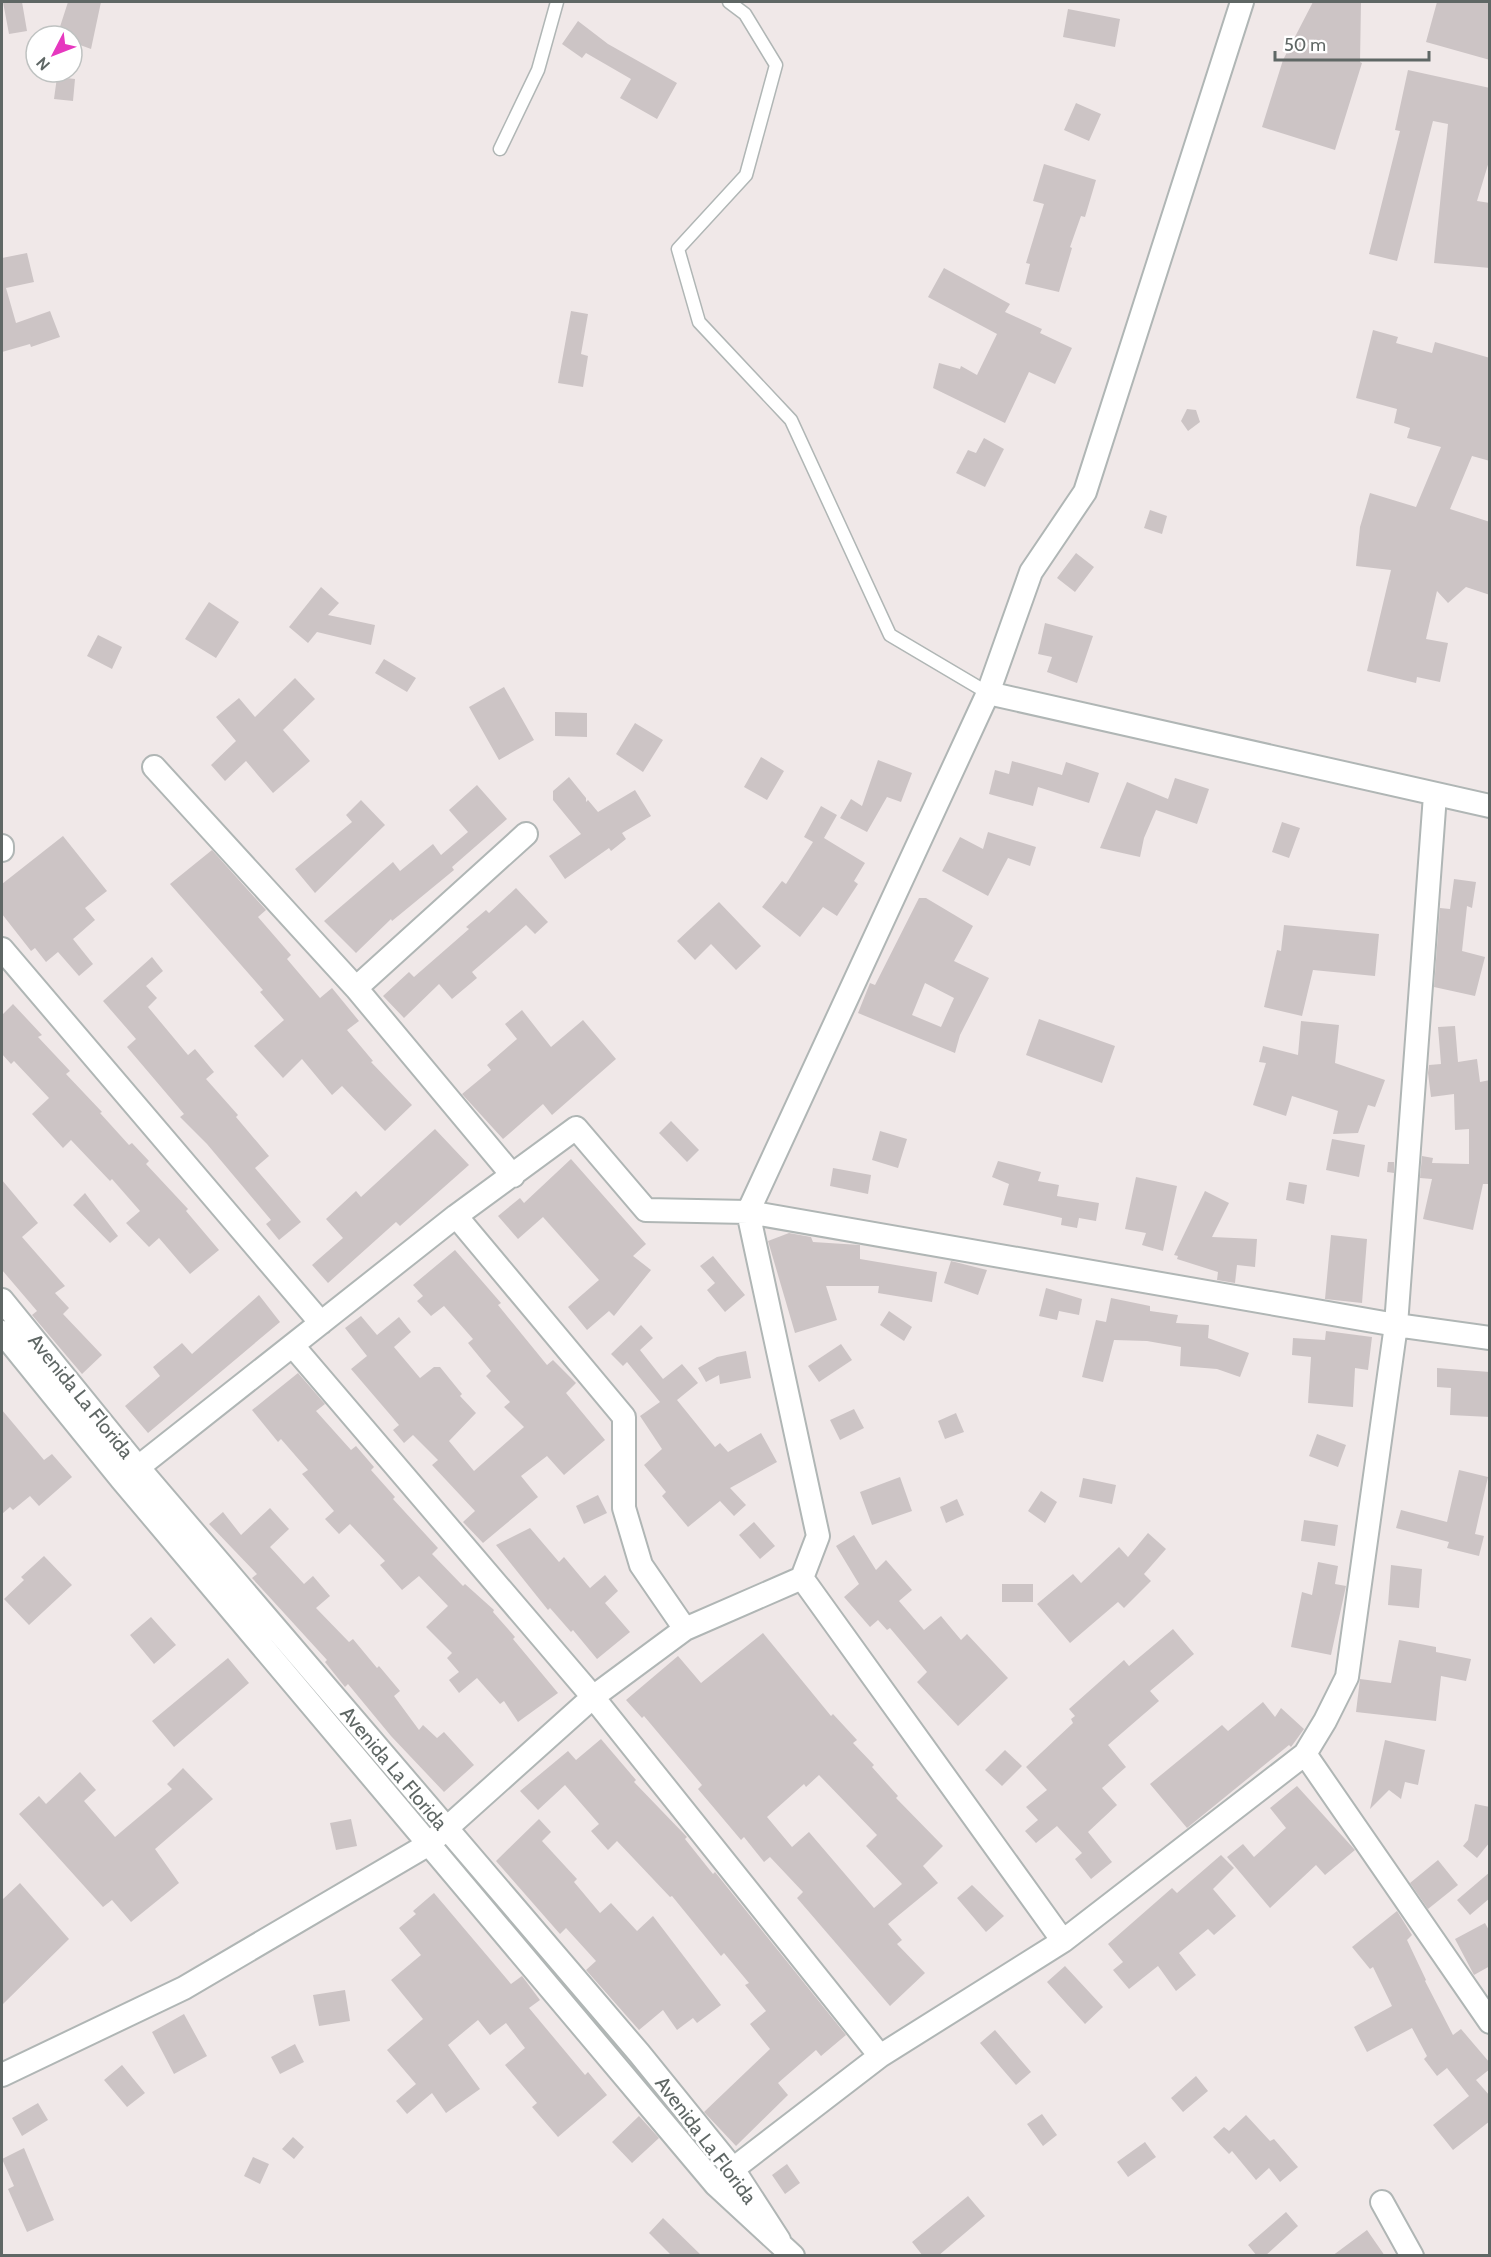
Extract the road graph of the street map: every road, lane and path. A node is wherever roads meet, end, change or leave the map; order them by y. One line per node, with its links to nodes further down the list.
1 (557, 2): 4 (lane)
2 (729, 2): 5 (lane)
3 (1242, 2): 5 (street)
4 (500, 148)
5 (988, 693): 7 (street); 13 (street)
6 (154, 767): 11 (street)
7 (1435, 795): 8 (street); 17 (street)
8 (1490, 806)
9 (526, 834): 11 (street)
10 (2, 949): 16 (street)
11 (356, 988): 12 (street)
12 (513, 1176): 13 (street); 14 (street)
13 (748, 1212): 17 (street); 22 (street)
14 (456, 1216): 16 (street); 23 (street)
15 (2, 1300): 21 (street, Avenida La Florida)
16 (321, 1323): 20 (street)
17 (1396, 1325): 19 (street); 25 (street)
18 (2, 1332): 21 (street)
19 (1490, 1338)
20 (293, 1346): 21 (street); 24 (street)
21 (130, 1473): 26 (street, Avenida La Florida); 27 (street)
22 (802, 1578): 23 (street); 28 (street)
23 (685, 1629): 24 (street)
24 (593, 1697): 26 (street); 30 (street)
25 (1305, 1754): 28 (street); 29 (street)
26 (445, 1827): 27 (street); 32 (street, Avenida La Florida)
27 (429, 1844): 31 (street); 33 (street)
28 (1063, 1941): 30 (street)
29 (1490, 2022)
30 (880, 2056): 32 (street)
31 (2, 2075)
32 (733, 2169): 33 (street); 35 (street, Avenida La Florida)
33 (716, 2185): 35 (street)
34 (1382, 2202): 36 (street)
35 (786, 2248)
36 (1412, 2256)

